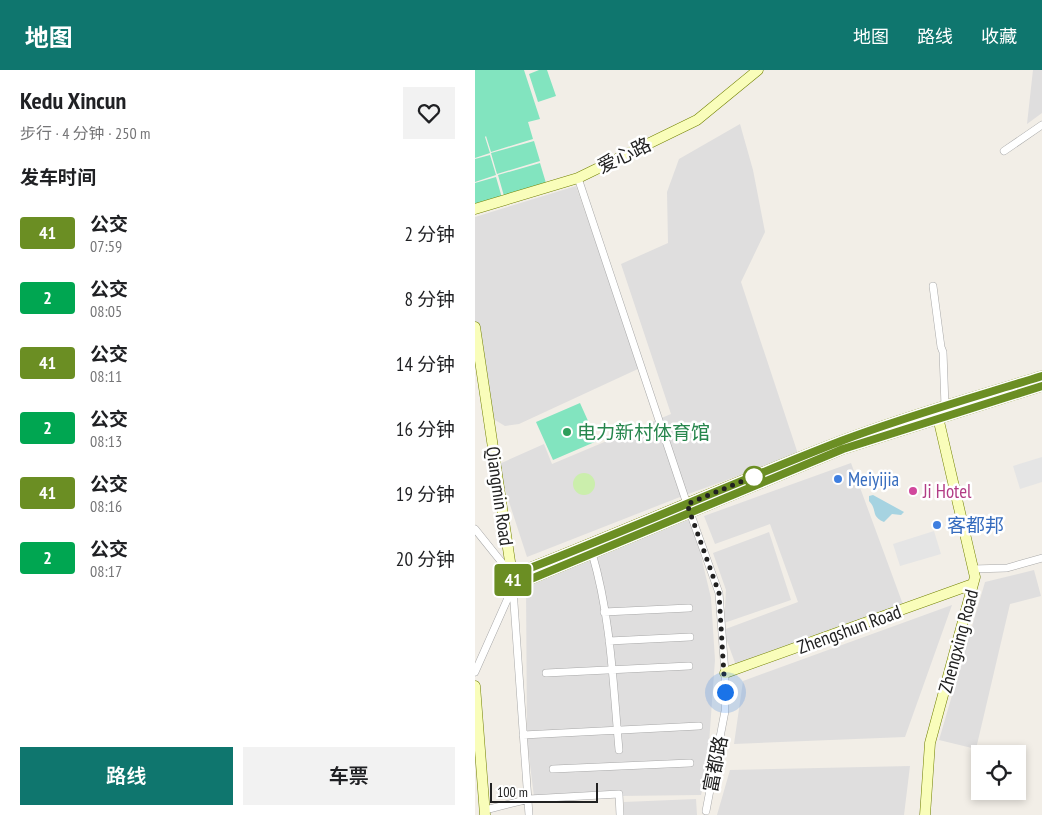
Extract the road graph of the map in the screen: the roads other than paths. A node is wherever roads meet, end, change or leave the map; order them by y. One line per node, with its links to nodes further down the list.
1 (758, 70): 4 (street, 爱心路)
2 (1042, 125): 3 (street)
3 (1004, 151)
4 (578, 178): 5 (street, 爱心路); 11 (street, 富都路)
5 (475, 209)
6 (933, 286): 10 (street)
7 (475, 327): 16 (street, Qiangmin Road)
8 (1042, 376): 10 (street)
9 (1042, 386): 10 (street)
10 (940, 411): 11 (street); 15 (street, Zhengxing Road)
11 (689, 508): 13 (street); 16 (street); 27 (street, 富都路)
12 (475, 529): 16 (street)
13 (592, 553): 18 (street); 20 (street)
14 (1042, 558): 15 (street)
15 (973, 570): 17 (street, Zhengxing Road)
16 (512, 575): 18 (street)
17 (973, 584): 27 (street, Zhengshun Road); 40 (street, Zhengxing Road)
18 (514, 586): 25 (street); 31 (street)
19 (689, 608): 20 (street)
20 (604, 612): 22 (street)
21 (690, 637): 22 (street)
22 (609, 641): 24 (street)
23 (689, 666): 24 (street)
24 (613, 670): 26 (street); 30 (street)
25 (475, 672)
26 (546, 673)
27 (725, 673): 36 (street, 富都路)
28 (475, 686): 37 (street)
29 (699, 726): 30 (street)
30 (618, 731): 31 (street); 32 (street)
31 (523, 735): 35 (street)
32 (619, 750)
33 (690, 763): 34 (street)
34 (553, 768)
35 (529, 799): 37 (street); 38 (street); 39 (street)
36 (706, 811)
37 (485, 812)
38 (529, 815)
39 (620, 815)
40 (925, 815)

